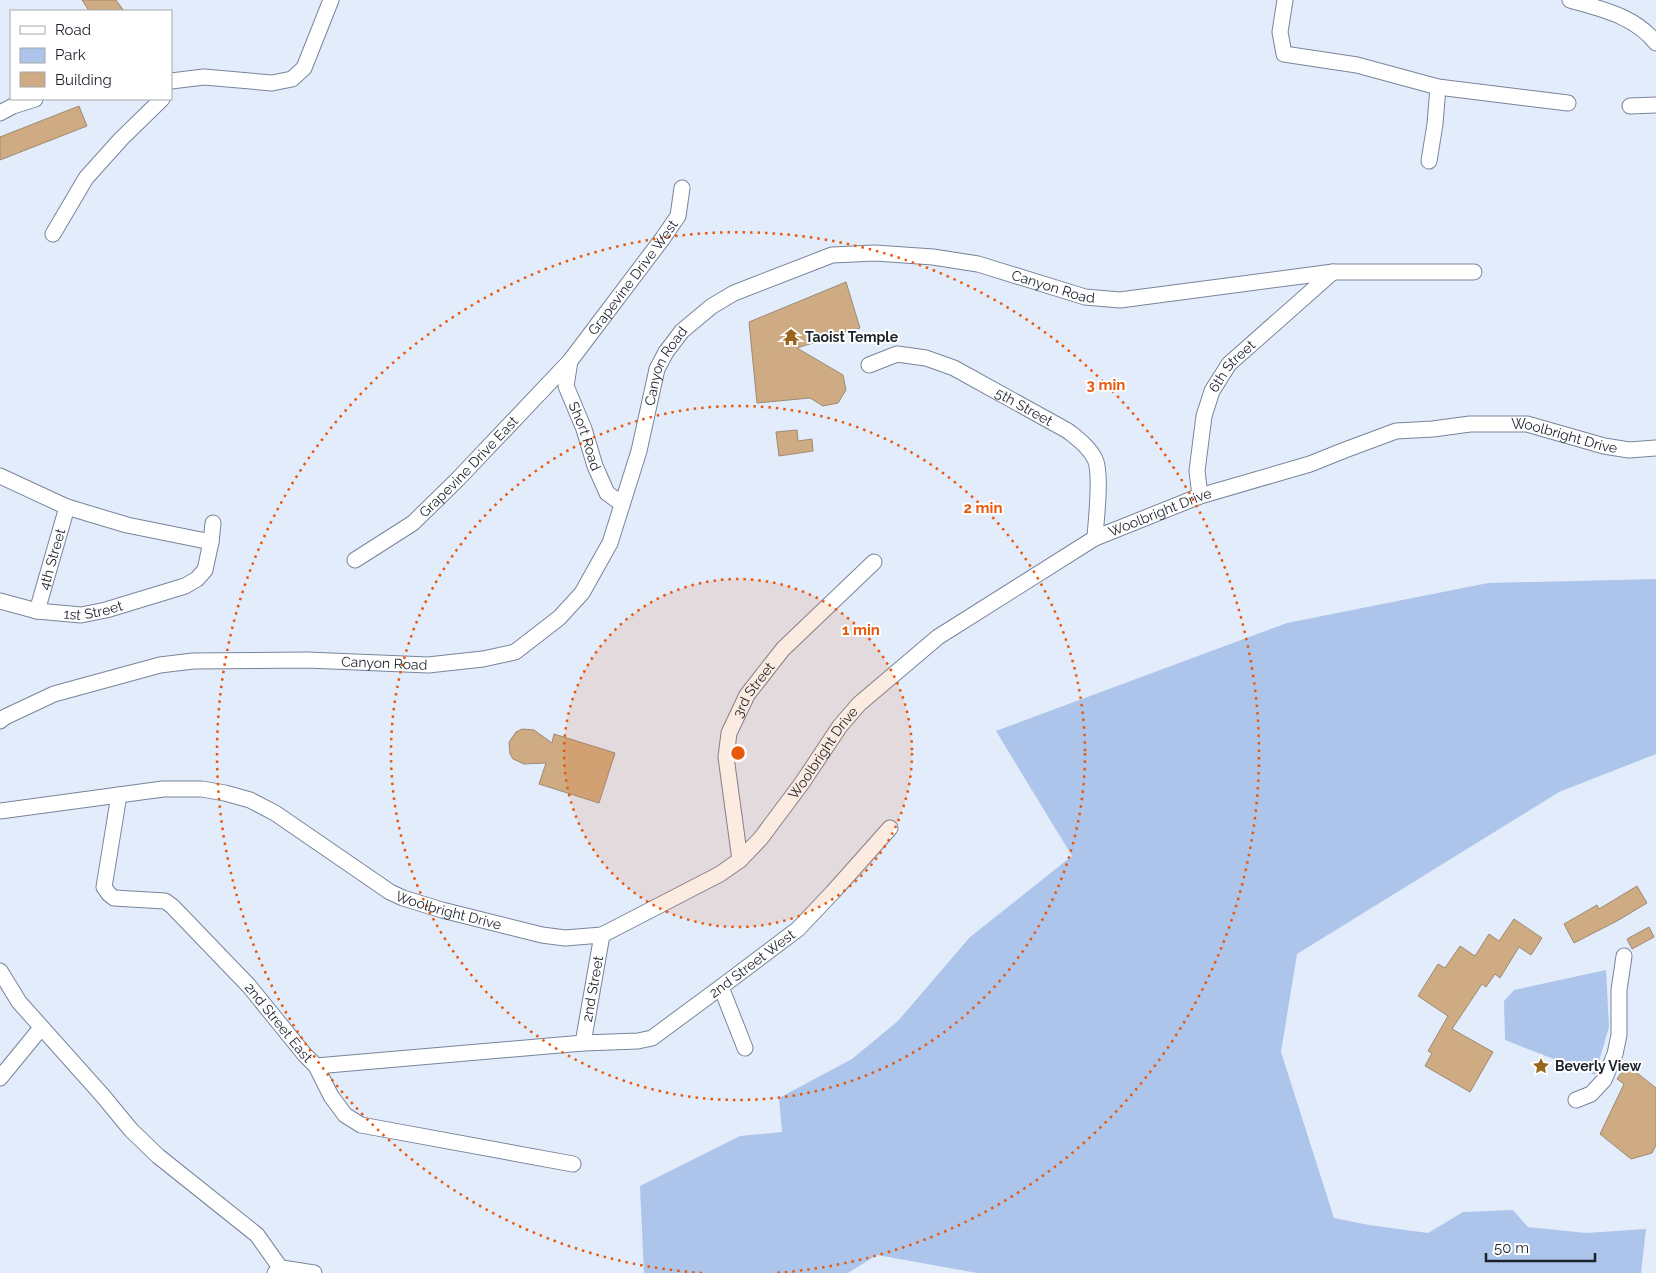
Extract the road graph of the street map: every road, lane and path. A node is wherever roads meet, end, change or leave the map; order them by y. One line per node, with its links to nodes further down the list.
1 (331, 0): 5 (street)
2 (1284, 0): 6 (street)
3 (1570, 0): 4 (street)
4 (1656, 44)
5 (174, 83)
6 (1438, 87): 9 (street); 13 (street)
7 (32, 100): 12 (street)
8 (161, 100): 15 (street)
9 (1568, 103)
10 (1656, 105): 11 (street)
11 (1630, 106)
12 (0, 113)
13 (1429, 161)
14 (682, 188): 18 (street, Grapevine Drive West)
15 (53, 234)
16 (1333, 272): 17 (street, Canyon Road); 22 (street, 6th Street); 23 (street, Canyon Road)
17 (1474, 272)
18 (570, 361): 23 (street, Short Road); 28 (street, Grapevine Drive East)
19 (869, 365): 26 (street, 5th Street)
20 (1656, 448): 22 (street, Woolbright Drive)
21 (0, 476): 24 (street)
22 (1200, 496): 26 (street, Woolbright Drive)
23 (622, 504): 32 (street, Canyon Road)
24 (67, 507): 27 (street); 31 (street, 4th Street)
25 (213, 523): 27 (street)
26 (1095, 538): 36 (street, Woolbright Drive)
27 (211, 542): 31 (street, 1st Street)
28 (355, 560)
29 (874, 562): 36 (street, 3rd Street)
30 (0, 600): 31 (street, 1st Street)
31 (37, 611)
32 (0, 721)
33 (119, 795): 34 (street, Woolbright Drive); 37 (street, Woolbright Drive); 44 (street, 2nd Street East)
34 (0, 811)
35 (890, 828): 40 (street, 2nd Street West)
36 (740, 860): 37 (street, Woolbright Drive)
37 (602, 936): 42 (street, 2nd Street)
38 (1624, 956): 46 (street)
39 (0, 971): 41 (street)
40 (721, 988): 42 (street, 2nd Street West); 43 (street)
41 (41, 1028): 45 (street); 48 (street)
42 (583, 1043): 44 (street, 2nd Street East)
43 (745, 1048)
44 (316, 1066): 47 (street)
45 (0, 1078)
46 (1576, 1100)
47 (573, 1164)
48 (280, 1271): 49 (street)
49 (314, 1273)

